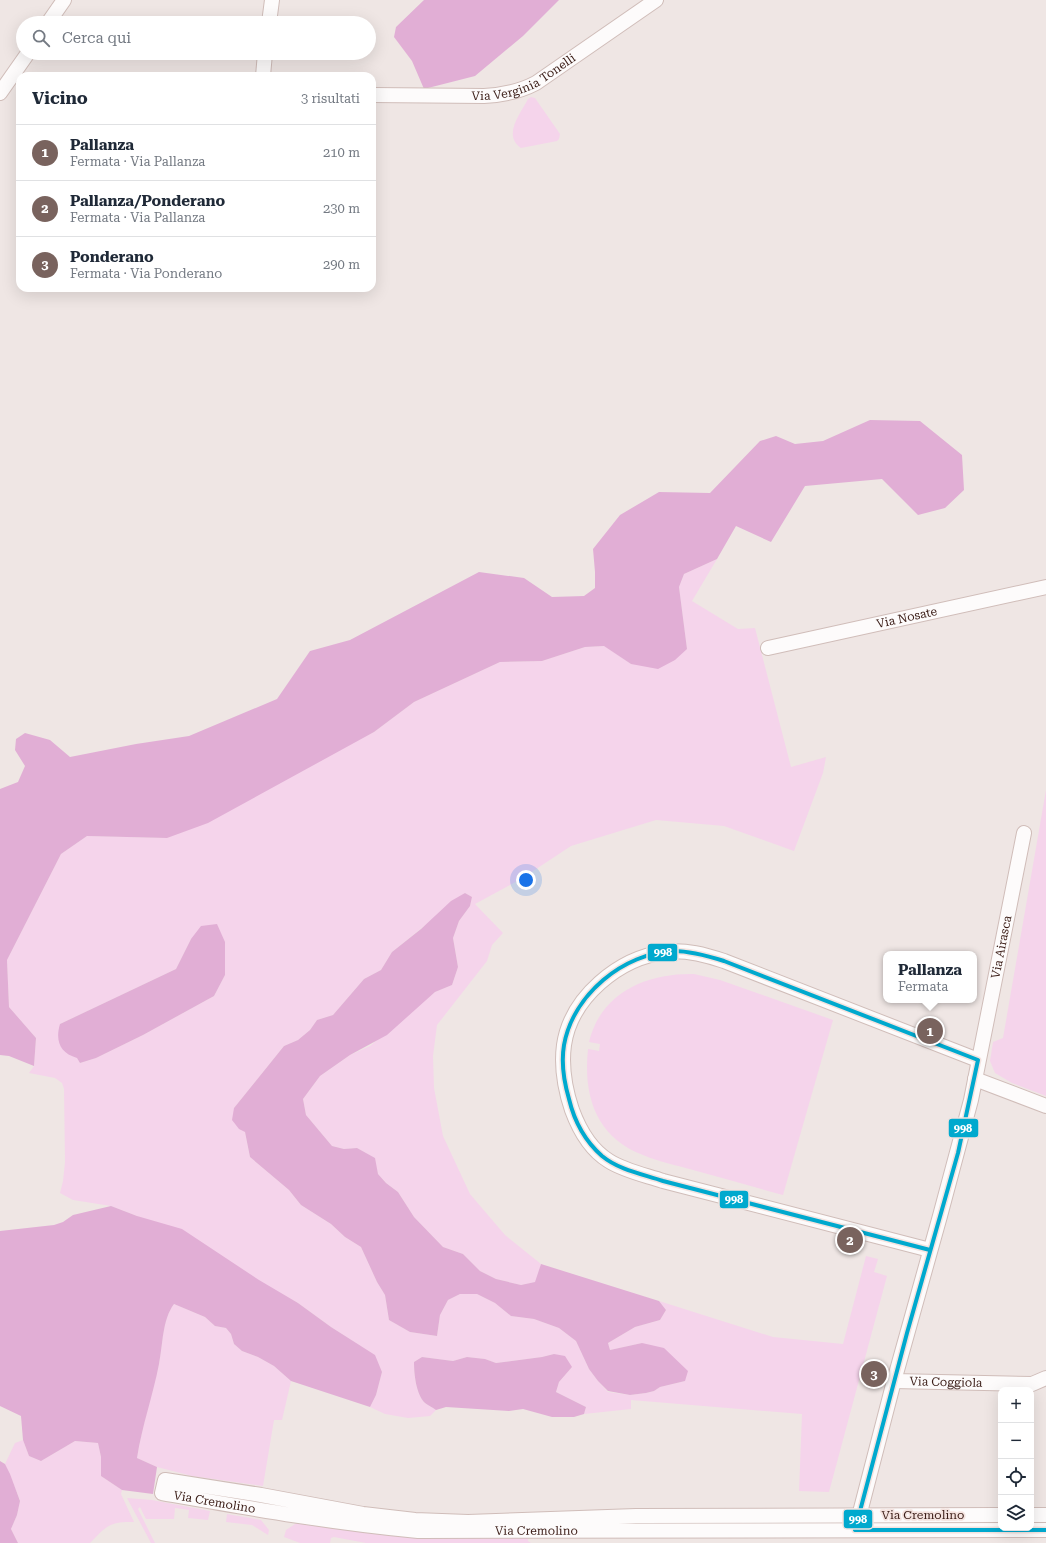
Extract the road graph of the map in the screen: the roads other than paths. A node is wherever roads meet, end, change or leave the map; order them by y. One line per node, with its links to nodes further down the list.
1 (64, 0): 4 (street)
2 (272, 0): 5 (street)
3 (656, 0): 10 (street, Via Verginia Tonelli)
4 (53, 16)
5 (270, 16)
6 (23, 60): 9 (street)
7 (264, 60): 8 (street)
8 (263, 72)
9 (0, 93)
10 (376, 95)
11 (1046, 587): 12 (street, Via Nosate)
12 (768, 648)
13 (1024, 833): 14 (street, Via Airasca)
14 (978, 1060): 15 (street, Via Airasca); 17 (street)
15 (975, 1079): 16 (street); 17 (street, Via Airasca)
16 (1046, 1106)
17 (930, 1250): 19 (street, Via Airasca)
18 (1046, 1378): 19 (street, Via Coggiola)
19 (894, 1381): 21 (street, Via Airasca)
20 (290, 1508): 20 (street, Via Cremolino); 21 (street, Via Cremolino); 25 (street, Via Cremolino)
21 (859, 1515): 22 (street, Via Cremolino); 25 (street, Via Airasca)
22 (998, 1515)
23 (1034, 1515): 24 (street)
24 (1046, 1515)
25 (855, 1530): 26 (street, Via Cremolino)
26 (1046, 1530)

